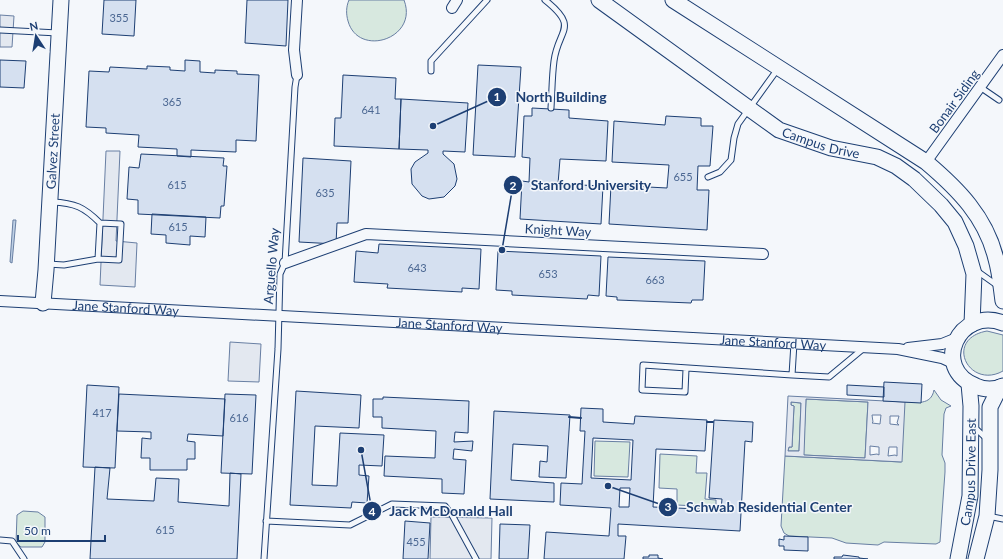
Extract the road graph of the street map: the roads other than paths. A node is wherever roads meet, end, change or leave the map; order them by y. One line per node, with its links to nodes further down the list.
1 (61, 0): 8 (street, Galvez Street)
2 (297, 0): 12 (street, Arguello Way)
3 (487, 0): 11 (lane)
4 (545, 0): 15 (lane)
5 (599, 0): 16 (street, Campus Drive)
6 (673, 0): 10 (street)
7 (0, 30): 8 (lane)
8 (59, 33): 19 (street, Galvez Street)
9 (1003, 55): 13 (street, Bonair Siding)
10 (778, 68): 16 (lane); 17 (street)
11 (431, 71)
12 (297, 75): 24 (lane, Arguello Way)
13 (980, 87): 14 (lane); 17 (street, Bonair Siding)
14 (999, 100)
15 (551, 108)
16 (750, 109): 18 (lane); 25 (street, Campus Drive)
17 (926, 162): 26 (street)
18 (708, 177)
19 (50, 202): 20 (lane); 23 (street, Galvez Street)
20 (100, 223): 22 (lane); 22 (lane)
21 (763, 254): 24 (street, Knight Way)
22 (98, 259): 23 (lane)
23 (47, 264): 28 (street, Galvez Street)
24 (285, 264): 29 (lane, Arguello Way)
25 (973, 268): 26 (lane); 30 (street, Campus Drive)
26 (1002, 295)
27 (0, 301): 28 (street, Jane Stanford Way)
28 (43, 303): 29 (street, Jane Stanford Way)
29 (280, 316): 33 (street, Jane Stanford Way); 45 (lane, Arguello Way)
30 (972, 324): 31 (street); 32 (street, Jane Stanford Way)
31 (1003, 324)
32 (957, 338): 35 (street, Jane Stanford Way); 36 (street)
33 (794, 343): 34 (street, Jane Stanford Way); 38 (lane)
34 (865, 347): 35 (street, Jane Stanford Way); 38 (lane)
35 (898, 349): 36 (street, Jane Stanford Way)
36 (953, 362): 39 (street)
37 (686, 370): 37 (lane); 38 (lane)
38 (792, 375)
39 (969, 384): 40 (street); 41 (street, Campus Drive East)
40 (1002, 386): 42 (street, Campus Drive East)
41 (970, 424): 42 (lane); 50 (street, Campus Drive East)
42 (990, 442): 43 (street, Campus Drive East)
43 (987, 516): 44 (lane); 51 (street, Campus Drive East)
44 (1003, 519)
45 (266, 521): 48 (lane, Arguello Way); 49 (lane)
46 (0, 540): 47 (lane)
47 (24, 559)
48 (264, 559)
49 (476, 559)
50 (958, 559)
51 (976, 559)

